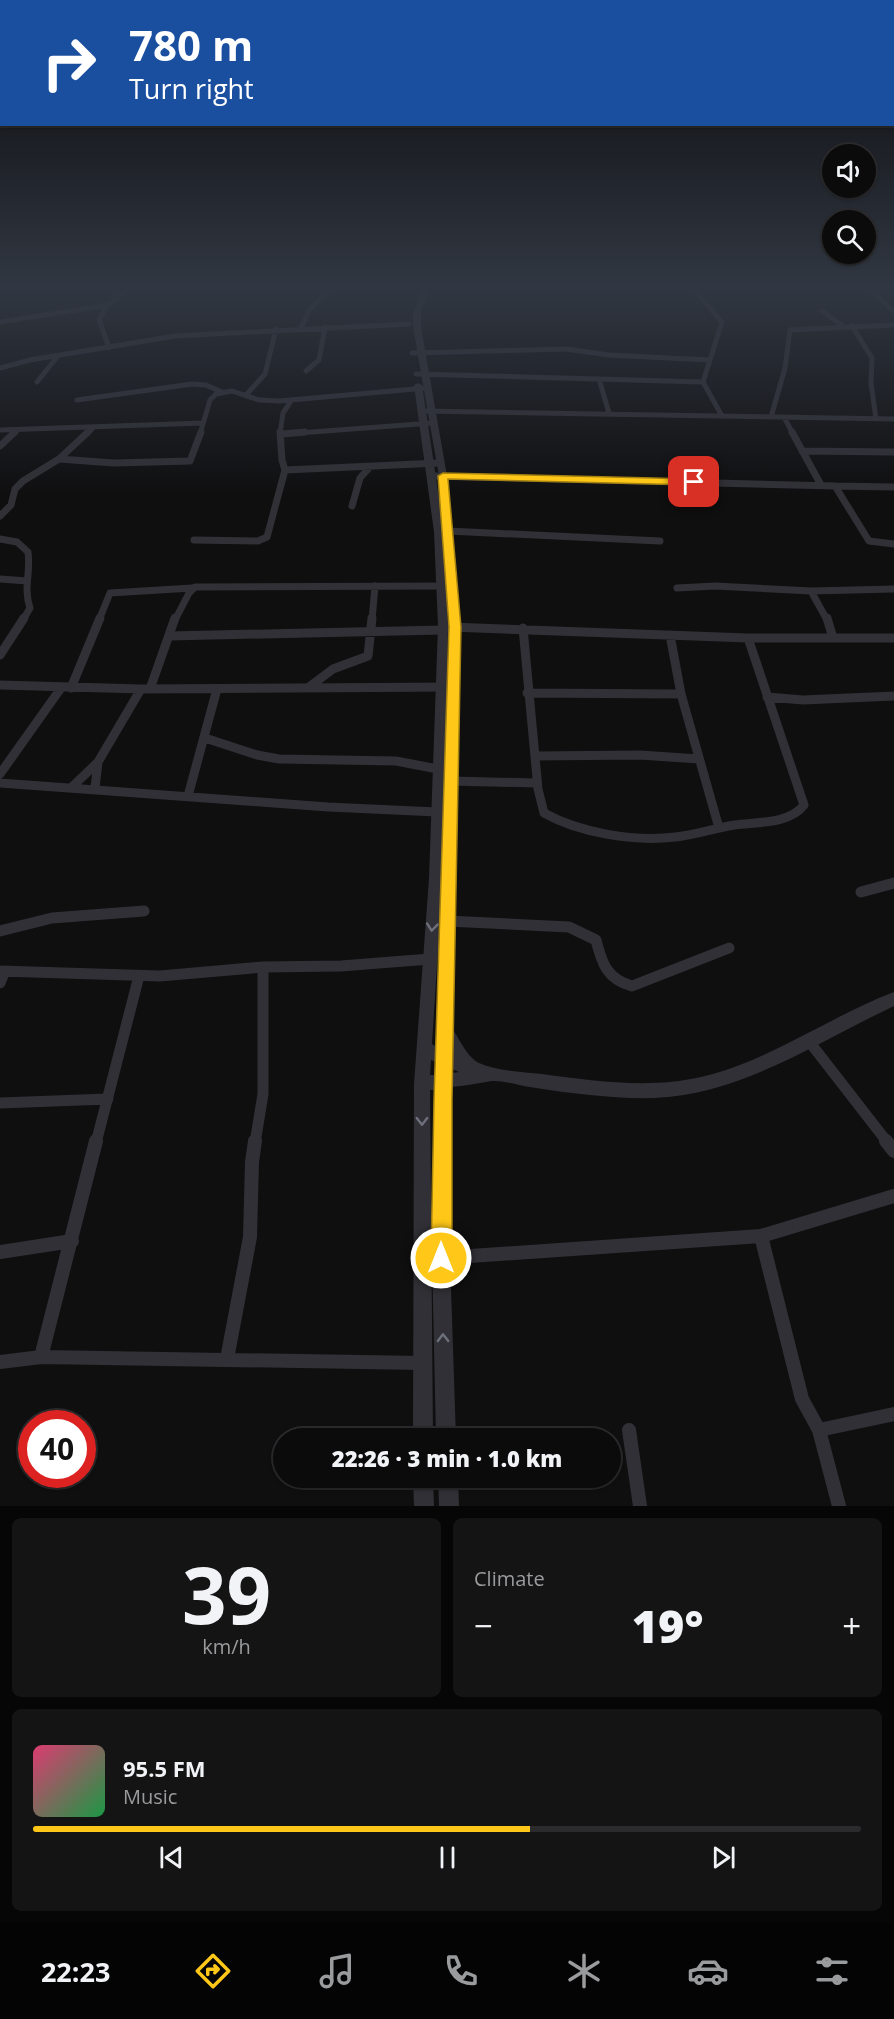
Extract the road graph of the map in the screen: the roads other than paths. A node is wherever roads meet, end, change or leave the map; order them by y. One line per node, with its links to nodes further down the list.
1 (64, 355): 9 (street)
2 (271, 355): 18 (street)
3 (320, 355): 12 (street)
4 (416, 355): 14 (street)
5 (615, 355): 10 (street)
6 (711, 355): 10 (street)
7 (787, 355): 24 (street)
8 (870, 355): 26 (street)
9 (60, 356): 11 (street); 15 (street)
10 (709, 360): 16 (street)
11 (0, 368)
12 (306, 371)
13 (600, 379): 14 (street); 16 (street); 21 (street)
14 (421, 381): 20 (street); 23 (street)
15 (37, 382)
16 (703, 382): 22 (street)
17 (222, 392): 18 (street); 19 (street); 28 (street)
18 (246, 395): 20 (street)
19 (77, 400)
20 (291, 401): 32 (street)
21 (609, 413): 22 (street); 23 (street)
22 (722, 416): 24 (street)
23 (427, 417): 32 (street); 39 (street)
24 (771, 417): 25 (street)
25 (784, 417): 26 (street); 34 (street)
26 (876, 419): 27 (street)
27 (894, 419)
28 (203, 423): 29 (street); 36 (street)
29 (93, 428): 31 (street); 36 (street)
30 (0, 430): 31 (street)
31 (17, 430): 33 (street)
32 (282, 434): 38 (street)
33 (0, 446)
34 (802, 451): 35 (street); 40 (street)
35 (894, 452)
36 (62, 458): 44 (street)
37 (369, 468): 38 (street); 39 (street); 43 (street)
38 (285, 470): 47 (street)
39 (436, 470): 40 (street); 45 (street); 53 (street)
40 (821, 485): 41 (street)
41 (835, 486): 42 (street); 49 (street)
42 (894, 488)
43 (352, 506)
44 (0, 516)
45 (448, 531): 48 (street); 58 (street)
46 (0, 539): 51 (street)
47 (194, 540)
48 (660, 541)
49 (894, 544)
50 (0, 579): 51 (street)
51 (27, 581): 66 (street)
52 (375, 586): 53 (street); 54 (street); 60 (street)
53 (442, 586): 58 (street)
54 (192, 588): 62 (street); 70 (street)
55 (677, 588): 57 (street)
56 (894, 589): 57 (street)
57 (811, 591): 64 (street)
58 (447, 628): 59 (street); 60 (street); 69 (street)
59 (523, 628): 61 (street); 73 (street)
60 (370, 632): 62 (street); 68 (street)
61 (670, 634): 63 (street); 74 (street)
62 (169, 636): 71 (street)
63 (748, 638): 64 (street); 76 (street)
64 (833, 638): 65 (street)
65 (894, 638)
66 (0, 655)
67 (0, 685): 70 (street)
68 (309, 687): 69 (street); 72 (street)
69 (446, 687): 81 (street); 83 (street)
70 (66, 688): 71 (street); 82 (street)
71 (145, 689): 72 (street); 80 (street)
72 (218, 689): 77 (street)
73 (527, 693): 74 (street); 78 (street)
74 (681, 694): 79 (street)
75 (894, 696): 76 (street)
76 (767, 697): 90 (street)
77 (205, 738): 81 (street); 88 (street)
78 (537, 756): 79 (street); 85 (street)
79 (699, 759): 90 (street)
80 (98, 762): 86 (street); 87 (street)
81 (438, 769): 89 (street)
82 (0, 774)
83 (451, 781): 85 (street); 94 (street)
84 (0, 783): 86 (street)
85 (536, 783): 90 (street)
86 (73, 786): 87 (street)
87 (96, 788): 88 (street)
88 (188, 796): 89 (street)
89 (437, 812): 97 (street, one-way to 97)
90 (719, 828)
91 (894, 883): 92 (street)
92 (861, 892)
93 (144, 911): 95 (street)
94 (447, 921): 96 (street); 103 (street)
95 (0, 931)
96 (729, 948)
97 (430, 959): 98 (street); 105 (street)
98 (262, 967): 100 (street); 120 (street)
99 (2, 971): 100 (street); 101 (street)
100 (139, 976): 110 (street)
101 (0, 983)
102 (894, 999): 104 (street)
103 (445, 1025): 106 (street); 107 (street)
104 (808, 1040): 107 (street); 113 (street)
105 (424, 1047): 106 (street); 109 (street)
106 (444, 1058): 107 (street); 108 (street)
107 (469, 1072): 108 (street); 111 (street)
108 (443, 1080): 109 (street); 111 (street)
109 (422, 1084): 122 (street, one-way to 122)
110 (108, 1100): 112 (street); 116 (street)
111 (443, 1100): 118 (street)
112 (0, 1103)
113 (894, 1151)
114 (894, 1196): 115 (street)
115 (761, 1236): 118 (street); 128 (street)
116 (72, 1241): 117 (street); 119 (street)
117 (0, 1252)
118 (441, 1258): 123 (street, one-way to 118)
119 (41, 1357): 120 (street); 121 (street)
120 (227, 1359): 122 (street)
121 (0, 1362)
122 (421, 1363): 123 (street); 125 (street)
123 (443, 1364): 126 (street)
124 (894, 1414): 128 (street)
125 (423, 1428)
126 (446, 1428)
127 (629, 1430): 133 (street)
128 (819, 1430): 134 (street)
129 (423, 1488): 131 (street)
130 (448, 1488): 132 (street)
131 (424, 1506)
132 (449, 1506)
133 (640, 1506)
134 (839, 1506)

